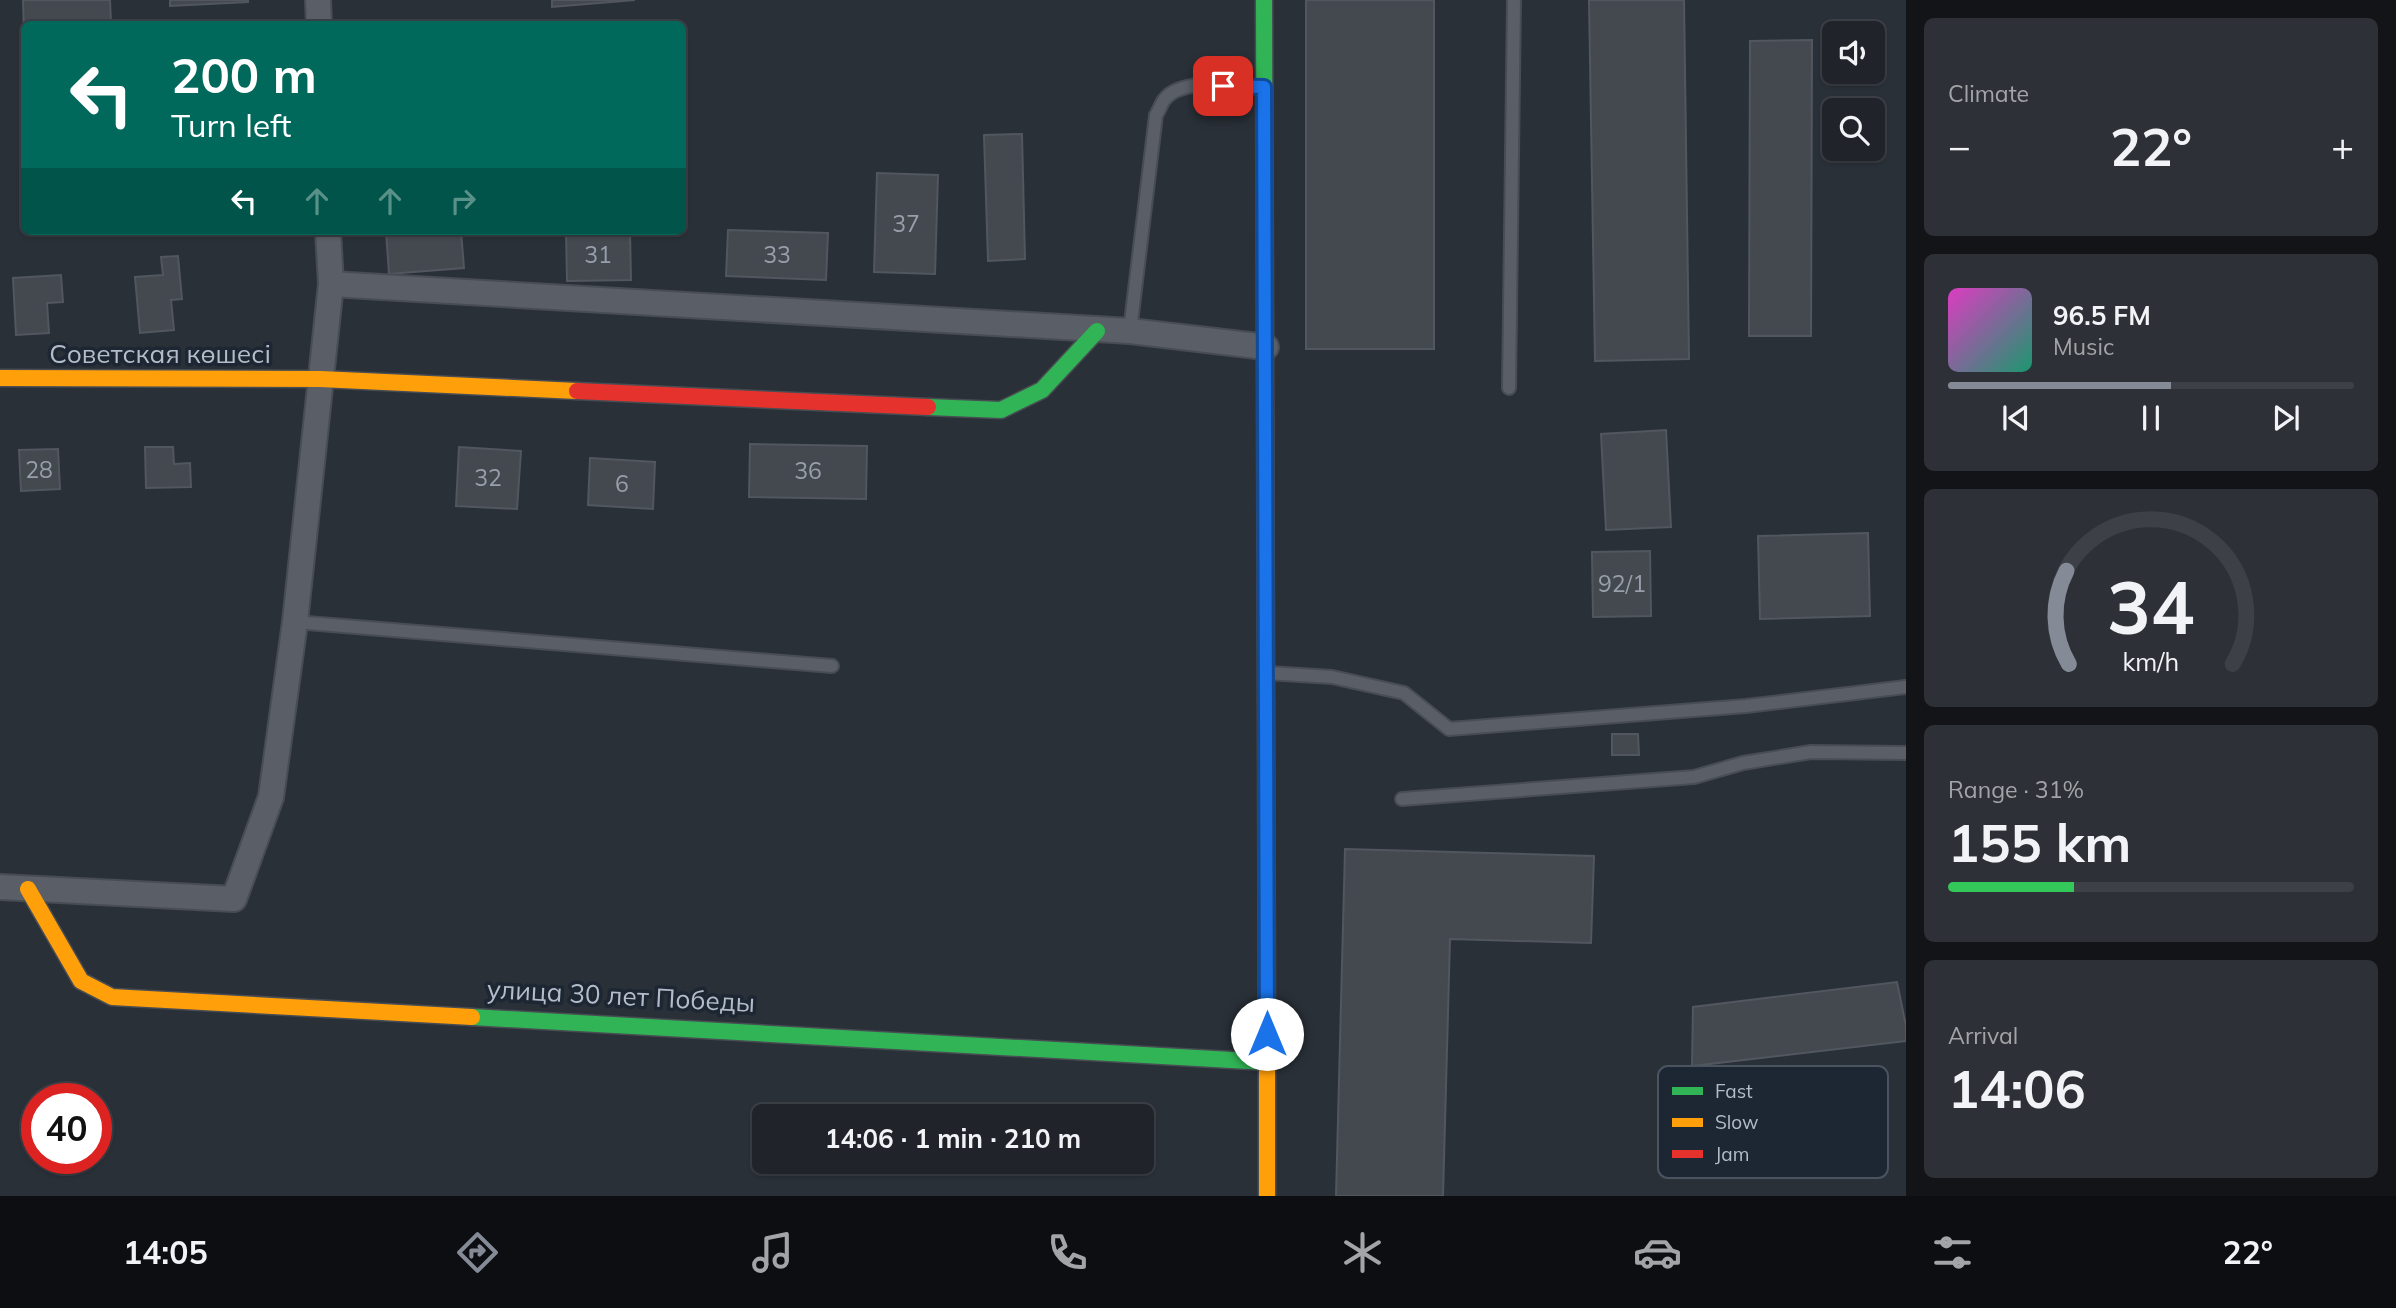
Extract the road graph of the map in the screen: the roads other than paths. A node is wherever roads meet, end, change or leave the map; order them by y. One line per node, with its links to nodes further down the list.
1 (318, 0): 4 (street)
2 (1264, 0): 5 (street)
3 (1514, 0): 13 (lane)
4 (319, 21)
5 (1264, 87): 9 (lane); 10 (street)
6 (328, 235): 7 (street)
7 (331, 284): 8 (street); 12 (street)
8 (1097, 331): 9 (street); 12 (street, Советская көшесі)
9 (1130, 331): 10 (street)
10 (1266, 347): 16 (street)
11 (0, 379): 12 (street, Советская көшесі)
12 (320, 379): 14 (street)
13 (1509, 388)
14 (296, 622): 15 (lane); 21 (street)
15 (832, 666)
16 (1267, 673): 17 (lane); 22 (street)
17 (1906, 687)
18 (1906, 753): 19 (lane)
19 (1402, 799)
20 (0, 887): 21 (street)
21 (28, 889): 22 (street, улица 30 лет Победы)
22 (1268, 1062): 23 (street)
23 (1267, 1196)

